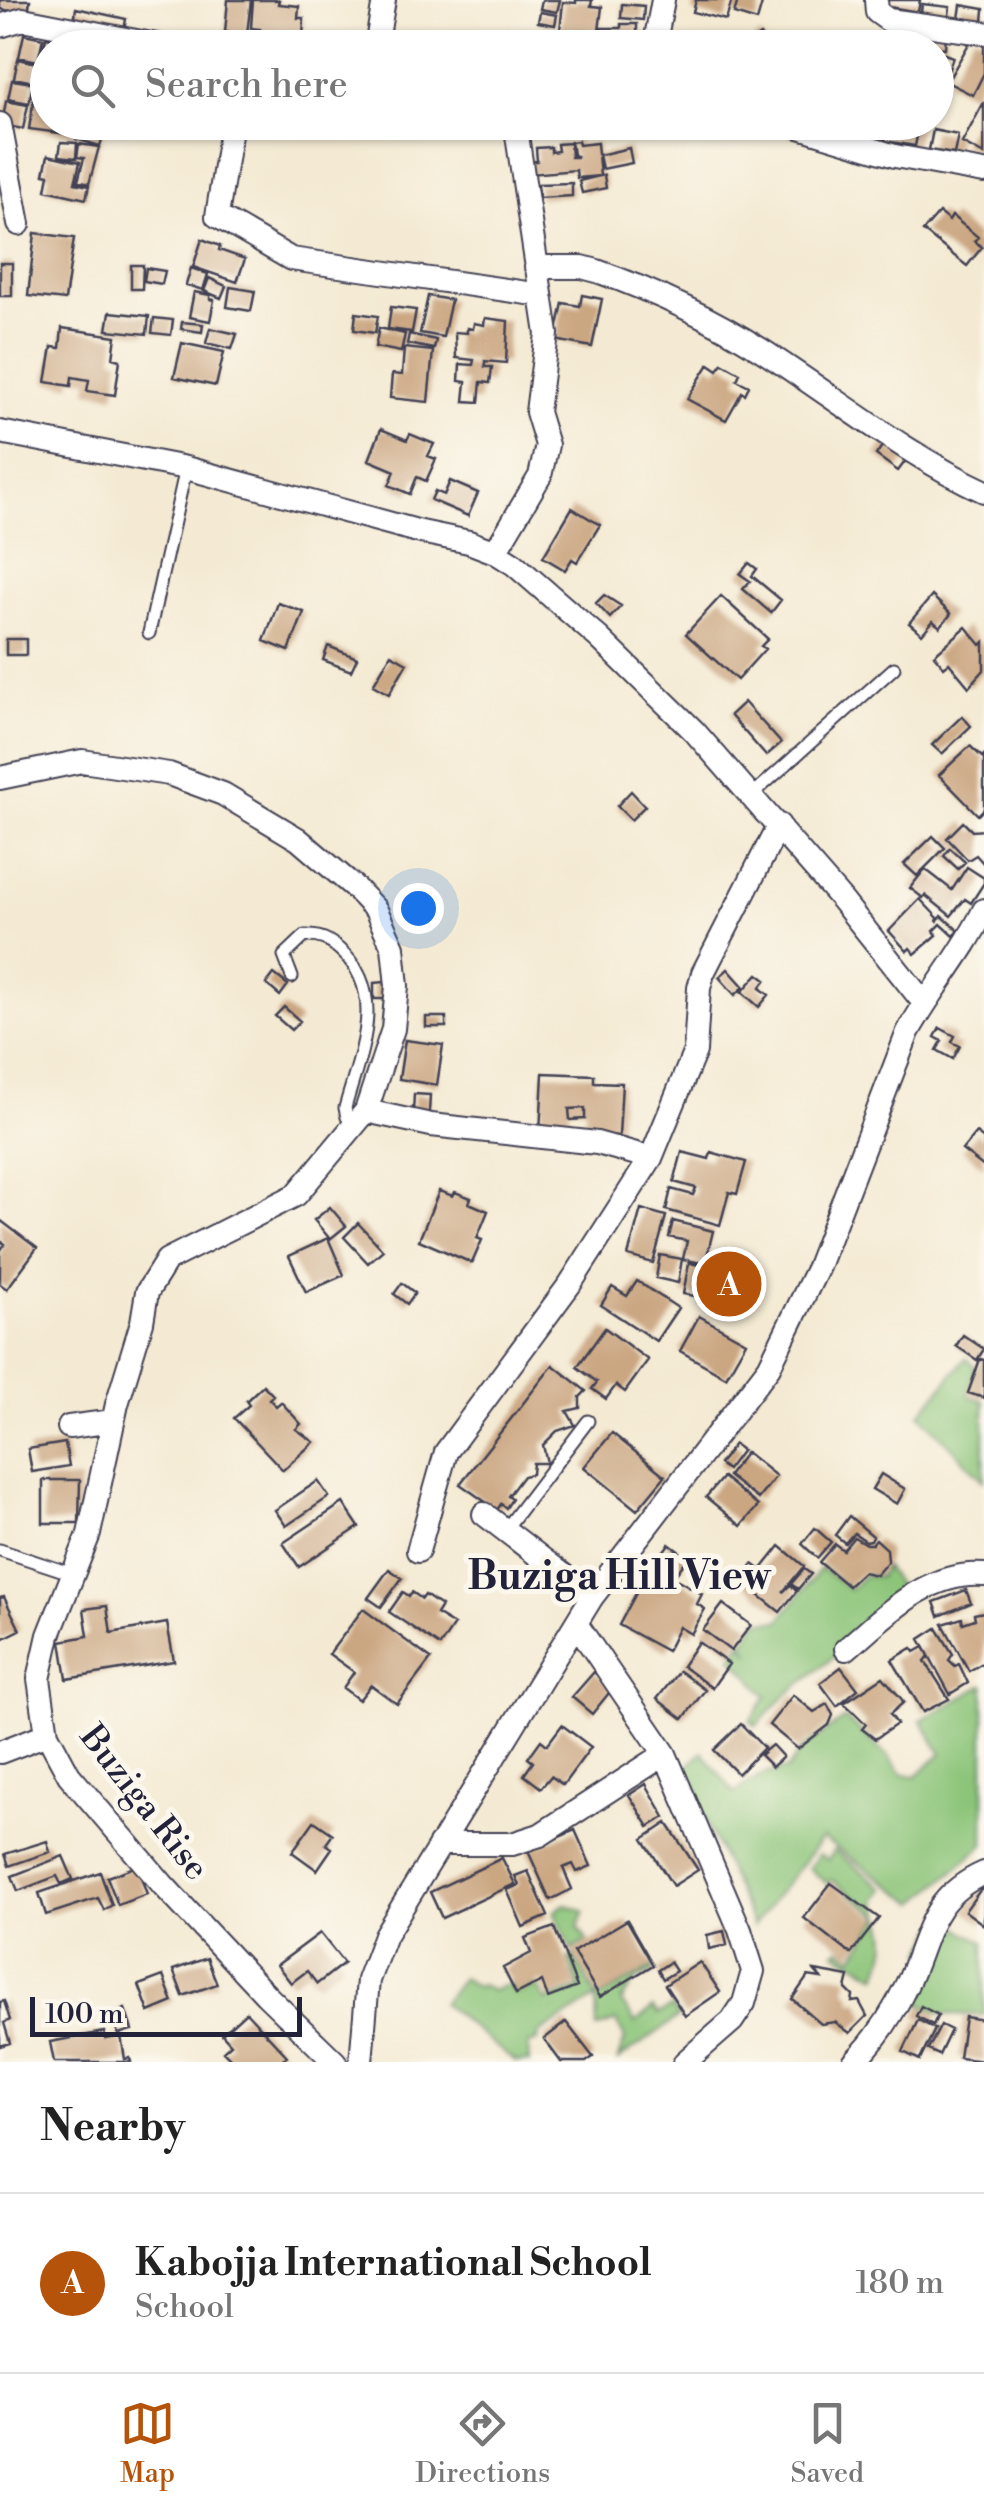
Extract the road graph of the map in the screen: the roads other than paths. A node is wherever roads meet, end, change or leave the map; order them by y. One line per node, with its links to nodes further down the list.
1 (55, 0): 5 (street)
2 (384, 0): 8 (street)
3 (663, 0): 9 (street)
4 (876, 0): 10 (street)
5 (50, 24): 6 (street); 7 (street)
6 (0, 26)
7 (80, 30)
8 (379, 30)
9 (657, 30)
10 (984, 33)
11 (0, 124): 16 (street)
12 (229, 140): 18 (street)
13 (518, 140): 17 (street)
14 (842, 140): 15 (street)
15 (984, 172)
16 (18, 224)
17 (536, 267): 18 (street); 21 (street)
18 (541, 295): 22 (street)
19 (0, 432): 20 (street)
20 (186, 468): 22 (street); 23 (lane)
21 (984, 491)
22 (495, 552): 26 (street)
23 (149, 633)
24 (894, 668): 26 (lane)
25 (0, 778): 31 (street)
26 (752, 795): 27 (street)
27 (779, 825): 30 (street); 32 (street)
28 (983, 915): 30 (street)
29 (292, 977): 31 (lane)
30 (924, 1003): 42 (street)
31 (361, 1117): 32 (street); 34 (street, Buziga Rise)
32 (651, 1158): 39 (street)
33 (588, 1420): 37 (lane)
34 (114, 1421): 35 (street); 40 (street, Buziga Rise)
35 (69, 1427)
36 (484, 1514): 37 (street)
37 (505, 1530): 42 (street)
38 (0, 1550): 40 (lane)
39 (418, 1551)
40 (73, 1574): 45 (street, Buziga Rise)
41 (984, 1576): 44 (street)
42 (592, 1597): 43 (street)
43 (576, 1625): 47 (street); 48 (street)
44 (846, 1649)
45 (47, 1734): 46 (street); 50 (street, Buziga Rise)
46 (0, 1752)
47 (665, 1754): 48 (street); 52 (street)
48 (440, 1844): 51 (street)
49 (984, 1873): 53 (street)
50 (335, 2062)
51 (361, 2062)
52 (685, 2062)
53 (854, 2062)

